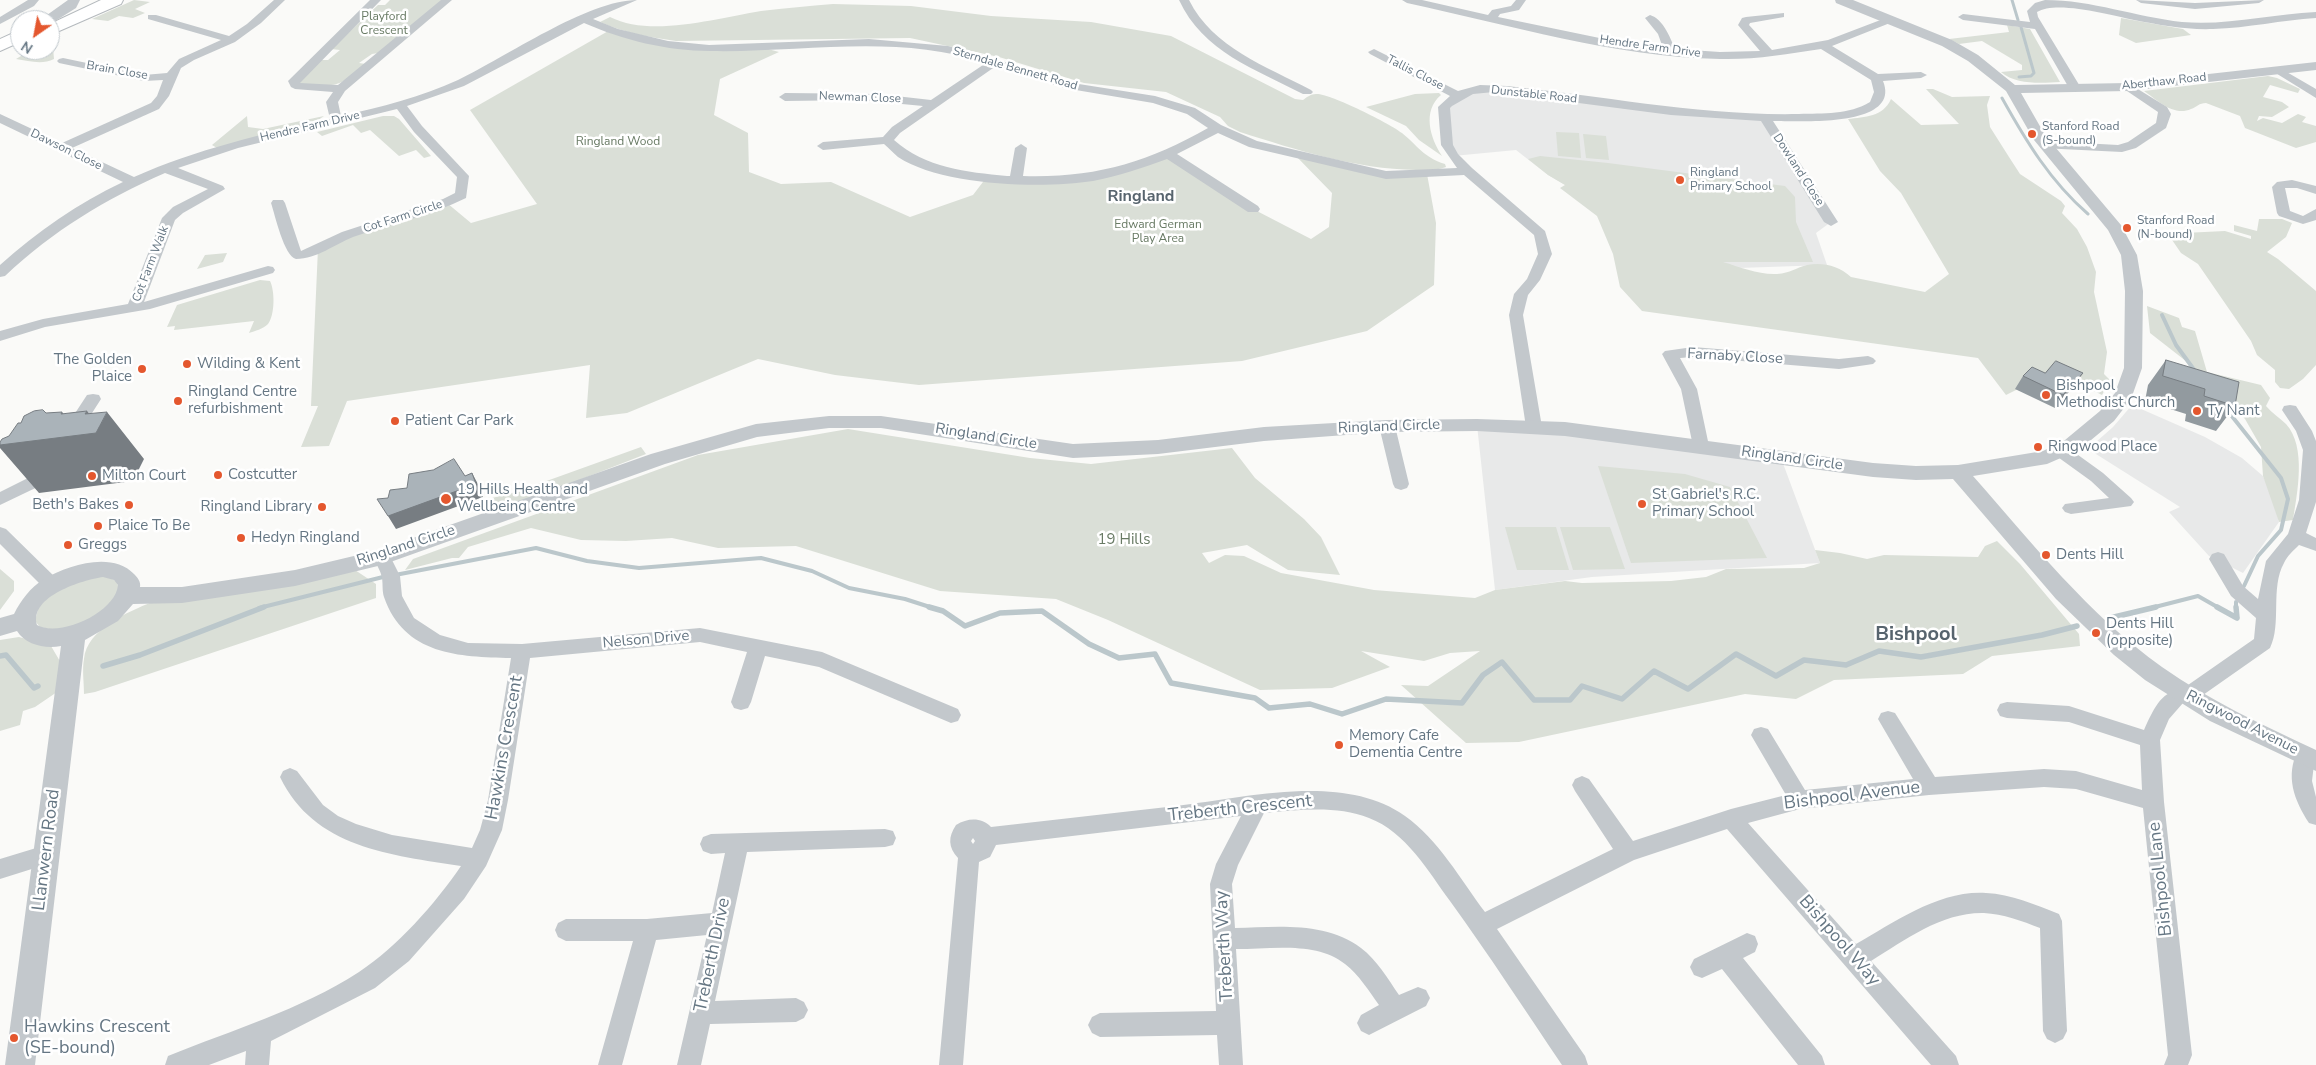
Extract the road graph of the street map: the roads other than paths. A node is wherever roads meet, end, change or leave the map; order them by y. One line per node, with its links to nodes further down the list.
1 (34, 0): 27 (street)
2 (74, 0): 17 (street)
3 (93, 0): 18 (main road)
4 (115, 0): 28 (main road)
5 (280, 0): 31 (street)
6 (376, 0): 46 (street)
7 (447, 0): 46 (street)
8 (632, 0): 23 (street, Hendre Farm Drive)
9 (1184, 0): 47 (street)
10 (1407, 0): 24 (street, Hendre Farm Drive)
11 (1521, 0): 24 (street)
12 (2141, 0): 16 (street)
13 (2259, 0): 16 (street)
14 (1848, 2): 26 (street, Ringland Circle)
15 (2083, 2): 29 (street); 30 (street)
16 (2195, 6): 29 (street)
17 (60, 12)
18 (60, 15)
19 (1780, 15): 35 (street)
20 (2316, 15): 29 (street)
21 (152, 16): 31 (street)
22 (1963, 17): 30 (street)
23 (583, 18): 37 (street, Sterndale Bennett Road); 52 (street, Hendre Farm Drive)
24 (1492, 18): 34 (street, Hendre Farm Drive)
25 (1650, 18): 34 (street)
26 (1890, 19): 32 (street, Hendre Farm Drive); 45 (street, Ringland Circle)
27 (0, 21)
28 (60, 25)
29 (2225, 25)
30 (2038, 26): 44 (street)
31 (231, 40): 41 (street)
32 (1823, 45): 35 (street, Hendre Farm Drive); 42 (street)
33 (1374, 52): 49 (street, Tallis Close)
34 (1670, 52): 35 (street, Hendre Farm Drive)
35 (1768, 53)
36 (63, 61): 41 (street, Brain Close)
37 (994, 62): 51 (street); 56 (street, Sterndale Bennett Road)
38 (2316, 66): 39 (street, Aberthaw Road)
39 (2278, 70): 43 (street, Aberthaw Road); 48 (street)
40 (1921, 75): 42 (street)
41 (171, 76): 60 (street)
42 (1876, 78): 54 (street, Dunstable Road)
43 (2128, 87): 44 (street, Aberthaw Road); 58 (street)
44 (2075, 88): 45 (street, Aberthaw Road)
45 (2012, 89): 58 (street, Ringland Circle)
46 (341, 90): 55 (street)
47 (1307, 92)
48 (2316, 94)
49 (1457, 95): 54 (street, Dunstable Road); 64 (street)
50 (785, 96): 51 (street, Newman Close)
51 (934, 104): 57 (street)
52 (401, 106): 55 (street, Hendre Farm Drive); 68 (street, Cot Farm Circle)
53 (0, 118): 60 (street, Dawson Close)
54 (1764, 118): 71 (street, Dowland Close)
55 (336, 121): 63 (street, Hendre Farm Drive)
56 (1217, 128): 62 (street); 64 (street, Sterndale Bennett Road)
57 (887, 140): 59 (street); 65 (street)
58 (2045, 145): 84 (street, Ringland Circle)
59 (823, 146)
60 (62, 148): 66 (street, Dawson Close)
61 (1021, 148): 65 (street)
62 (1168, 154): 65 (street); 69 (street)
63 (167, 168): 66 (street, Hendre Farm Drive); 76 (street, Cot Farm Walk)
64 (1467, 171): 82 (street)
65 (1016, 180)
66 (131, 182): 73 (street, Hendre Farm Drive)
67 (2316, 190): 70 (street)
68 (278, 203)
69 (1253, 209)
70 (2316, 213)
71 (1830, 222)
72 (0, 256): 73 (street)
73 (16, 257): 75 (street, Hendre Farm Drive)
74 (268, 270): 76 (street)
75 (0, 273)
76 (134, 308): 77 (street)
77 (0, 336)
78 (1868, 361): 83 (street, Farnaby Close)
79 (93, 400): 87 (street)
80 (2290, 410): 90 (street)
81 (1387, 426): 82 (street, Ringland Circle); 86 (street); 92 (street, Ringland Circle)
82 (1534, 427): 83 (street, Ringland Circle)
83 (1700, 446): 85 (street, Ringland Circle)
84 (2061, 451): 85 (street, Ringland Circle); 88 (street)
85 (1958, 472): 102 (street, Ringwood Avenue)
86 (1401, 484)
87 (0, 499)
88 (2071, 508)
89 (0, 533): 94 (street)
90 (2296, 536): 91 (street); 96 (street)
91 (2316, 545)
92 (382, 557): 95 (street, Ringland Circle); 101 (street, Nelson Drive)
93 (2218, 559): 96 (street)
94 (52, 585): 95 (street); 97 (street)
95 (128, 596): 99 (street)
96 (2267, 617): 102 (street)
97 (24, 620): 98 (street); 99 (street)
98 (0, 627)
99 (74, 635): 122 (street, Llanwern Road)
100 (759, 646): 101 (street, Nelson Drive); 103 (street); 105 (street, Nelson Drive)
101 (522, 651): 123 (street, Hawkins Crescent)
102 (2180, 698): 108 (street, Bishpool Lane); 109 (street, Ringwood Avenue)
103 (741, 702)
104 (2007, 710): 108 (street)
105 (951, 715)
106 (1888, 719): 112 (street)
107 (1761, 735): 113 (street)
108 (2150, 740): 114 (street, Bishpool Lane)
109 (2310, 758): 116 (street)
110 (290, 777): 123 (street)
111 (1582, 785): 121 (street)
112 (1929, 786): 113 (street, Bishpool Avenue); 114 (street, Bishpool Avenue)
113 (1800, 800): 117 (street, Bishpool Avenue)
114 (2153, 802): 153 (street, Bishpool Lane)
115 (1257, 805): 126 (street, Treberth Crescent); 129 (street, Treberth Way); 148 (street, Treberth Crescent)
116 (2316, 816)
117 (1731, 818): 121 (street, Bishpool Avenue); 132 (street, Bishpool Way)
118 (885, 838): 120 (street)
119 (711, 844): 120 (street)
120 (738, 845): 125 (street, Treberth Drive)
121 (1628, 852): 126 (street, Bishpool Avenue)
122 (46, 855): 124 (street); 143 (street, Llanwern Road)
123 (478, 859): 142 (street, Hawkins Crescent)
124 (0, 869)
125 (719, 923): 128 (street); 137 (street, Treberth Drive)
126 (1482, 925): 150 (street, Treberth Crescent)
127 (566, 930): 128 (street)
128 (646, 930): 146 (street)
129 (1224, 939): 135 (street); 138 (street, Treberth Way)
130 (1747, 944): 131 (street)
131 (1726, 955): 133 (street); 151 (street)
132 (1854, 958): 141 (street); 152 (street, Bishpool Way)
133 (1702, 967)
134 (1418, 998): 135 (street)
135 (1395, 1009): 139 (street)
136 (796, 1010): 137 (street)
137 (702, 1012): 147 (street, Treberth Drive)
138 (1228, 1023): 140 (street); 149 (street, Treberth Way)
139 (1370, 1023)
140 (1100, 1025)
141 (2055, 1031)
142 (260, 1034): 144 (street, Hawkins Crescent); 145 (street)
143 (20, 1065)
144 (177, 1065)
145 (258, 1065)
146 (610, 1065)
147 (689, 1065)
148 (951, 1065)
149 (1231, 1065)
150 (1576, 1065)
151 (1813, 1065)
152 (1947, 1065)
153 (2176, 1065)

